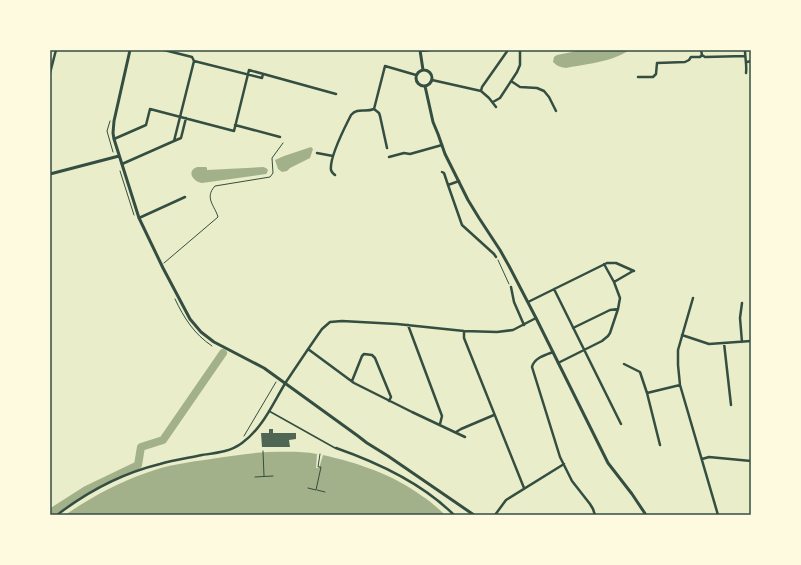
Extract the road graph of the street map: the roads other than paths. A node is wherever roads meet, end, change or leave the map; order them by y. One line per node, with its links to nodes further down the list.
1 (56, 50): 17 (street)
2 (130, 50): 34 (street)
3 (164, 50): 12 (street)
4 (420, 50): 5 (street); 15 (street)
5 (430, 50)
6 (508, 50): 24 (street)
7 (520, 50): 22 (street)
8 (701, 50): 10 (street)
9 (745, 50): 11 (street)
10 (702, 56): 11 (street); 20 (street)
11 (745, 56): 13 (street)
12 (194, 61): 18 (street); 30 (street)
13 (747, 62): 14 (street); 16 (street)
14 (751, 62)
15 (423, 70): 19 (street); 21 (street)
16 (746, 73)
17 (50, 74)
18 (248, 74): 25 (street); 32 (street)
19 (416, 75): 23 (street); 28 (street)
20 (638, 77)
21 (432, 80): 23 (street); 24 (street)
22 (511, 81): 26 (street); 29 (street)
23 (425, 86): 36 (street)
24 (481, 91): 26 (street)
25 (336, 94)
26 (493, 102): 27 (street)
27 (496, 107)
28 (374, 109): 37 (street); 39 (street)
29 (556, 111)
30 (180, 116): 31 (street); 34 (street); 35 (street)
31 (186, 118): 32 (street); 35 (street)
32 (236, 125): 33 (street)
33 (280, 137)
34 (114, 140): 40 (street)
35 (174, 142): 42 (street)
36 (442, 145): 41 (street); 46 (street)
37 (387, 148)
38 (317, 153): 39 (street)
39 (333, 156): 45 (street)
40 (117, 157): 42 (street); 44 (street)
41 (390, 157)
42 (121, 164): 49 (street)
43 (442, 172): 47 (street)
44 (50, 174)
45 (335, 175)
46 (459, 182): 47 (street); 50 (street)
47 (448, 185): 51 (street)
48 (185, 197): 49 (street)
49 (139, 218): 76 (street)
50 (500, 250): 51 (street); 58 (street)
51 (494, 254): 52 (street)
52 (496, 257)
53 (604, 264): 54 (street); 54 (street); 56 (street)
54 (614, 282): 60 (street)
55 (511, 287): 63 (street)
56 (554, 289): 58 (street); 64 (street)
57 (693, 298): 66 (street)
58 (528, 302): 61 (street)
59 (742, 303): 68 (street)
60 (618, 309): 64 (street); 71 (street)
61 (536, 318): 63 (street); 72 (street)
62 (408, 325): 65 (street); 70 (street); 84 (street)
63 (524, 325): 65 (street)
64 (573, 328): 71 (street)
65 (464, 331): 82 (street)
66 (682, 335): 69 (street); 77 (street)
67 (751, 341): 68 (street)
68 (742, 342): 69 (street)
69 (724, 343): 80 (street)
70 (308, 349): 75 (street); 76 (street)
71 (584, 350): 73 (street); 83 (street)
72 (553, 352): 73 (street); 91 (street)
73 (558, 363): 98 (street)
74 (624, 364): 78 (street)
75 (352, 381): 79 (street); 79 (street)
76 (286, 383): 81 (street); 95 (street)
77 (680, 384): 78 (street); 89 (street)
78 (647, 393): 87 (street)
79 (389, 401): 84 (street)
80 (732, 405)
81 (269, 411): 88 (lane); 93 (street)
82 (494, 415): 85 (street); 92 (street)
83 (621, 424)
84 (440, 425): 85 (street)
85 (456, 432): 86 (street)
86 (465, 437)
87 (660, 445)
88 (336, 448): 94 (street)
89 (702, 459): 90 (street); 99 (street)
90 (751, 461)
91 (564, 464): 92 (street); 97 (street)
92 (524, 488): 96 (street)
93 (57, 515)
94 (454, 515)
95 (474, 515)
96 (495, 515)
97 (594, 515)
98 (646, 515)
99 (718, 515)

